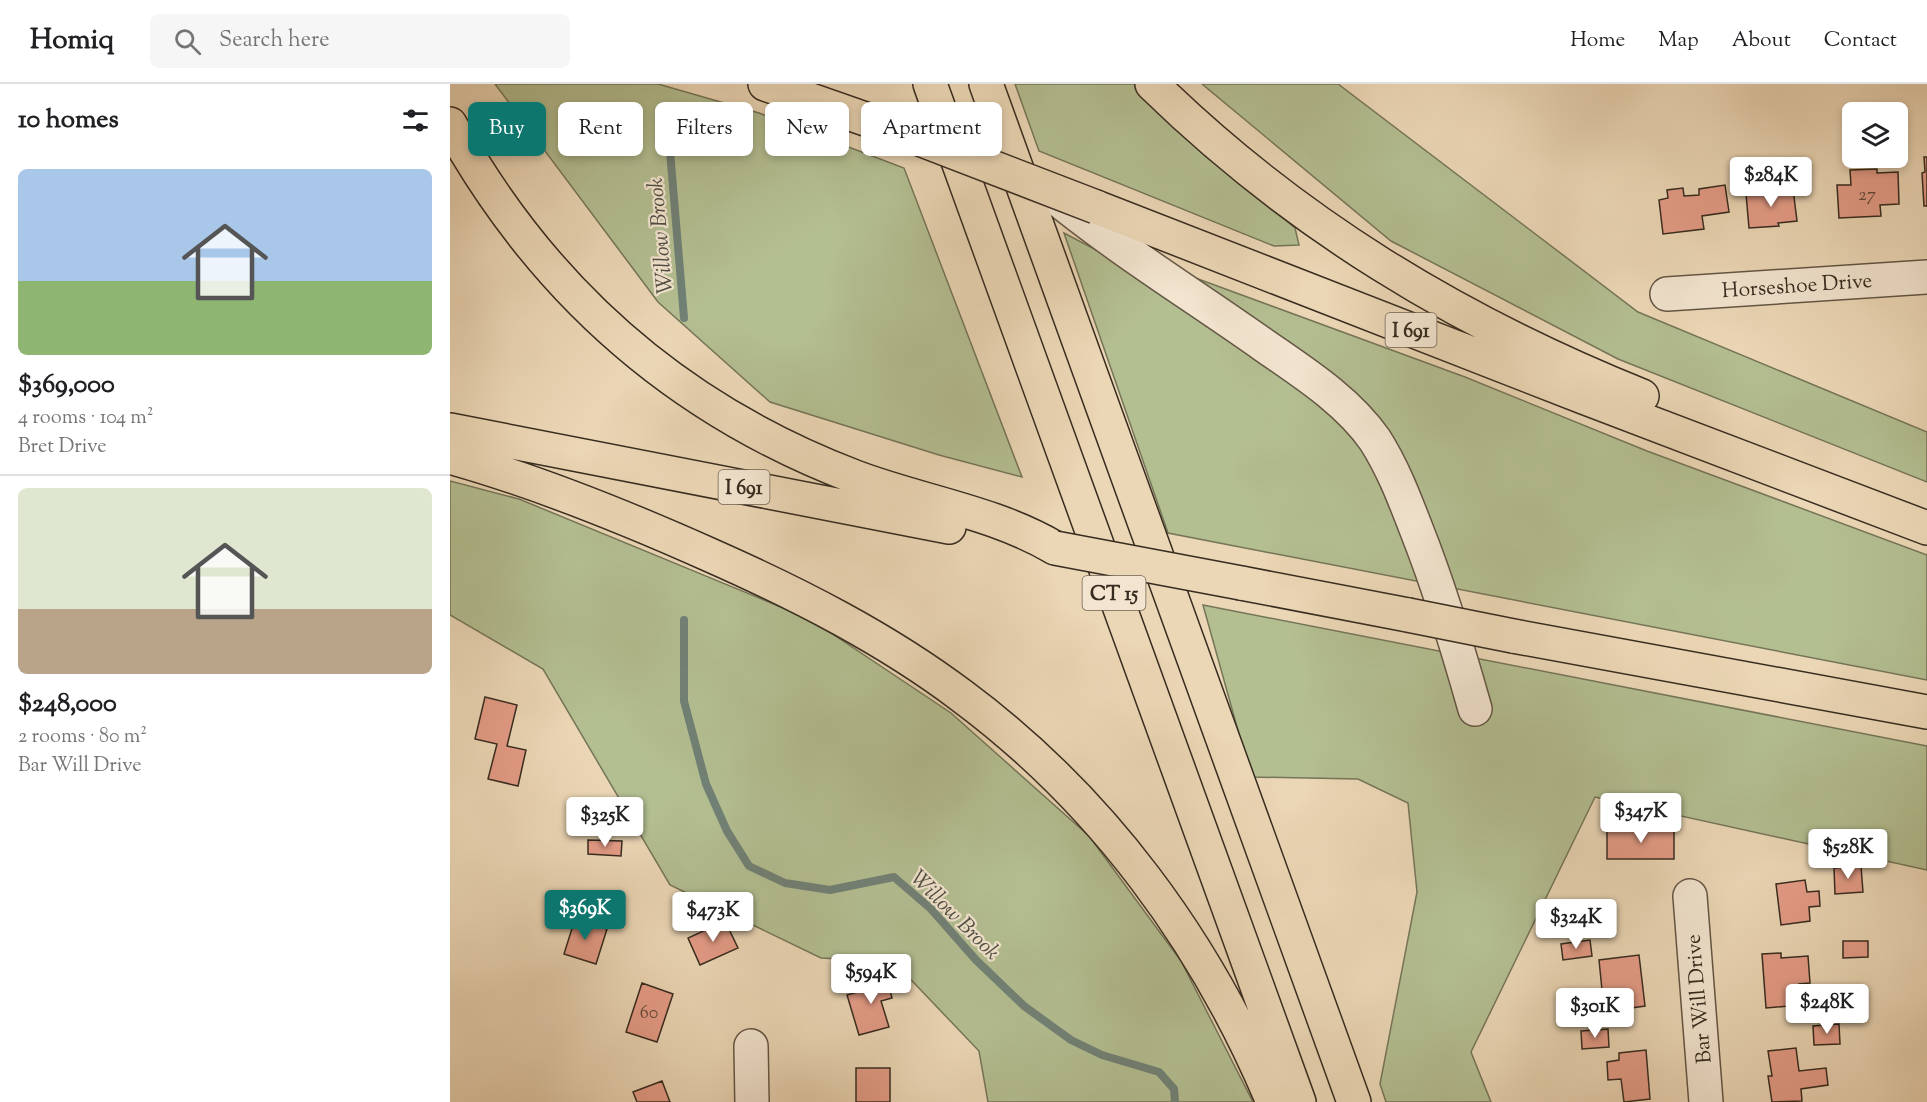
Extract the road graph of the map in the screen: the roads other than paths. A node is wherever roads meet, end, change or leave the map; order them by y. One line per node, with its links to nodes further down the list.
1 (765, 84): 6 (highway, I 691, bridge)
2 (930, 84): 20 (highway, CT 15)
3 (986, 84): 21 (highway, CT 15)
4 (1152, 84): 10 (highway)
5 (450, 124): 13 (highway)
6 (1101, 222): 10 (highway, I 691); 14 (street)
7 (1927, 277): 8 (street, Horseshoe Drive)
8 (1667, 294)
9 (450, 430): 13 (highway, I 691)
10 (1726, 452): 12 (highway, I 691)
11 (450, 457): 19 (highway)
12 (1927, 528)
13 (1042, 543): 15 (highway, I 691, bridge)
14 (1475, 709)
15 (1927, 712)
16 (1690, 896): 22 (street, Bar Will Drive)
17 (751, 1046): 18 (street)
18 (752, 1102)
19 (1273, 1102)
20 (1299, 1102)
21 (1354, 1102)
22 (1706, 1102)

